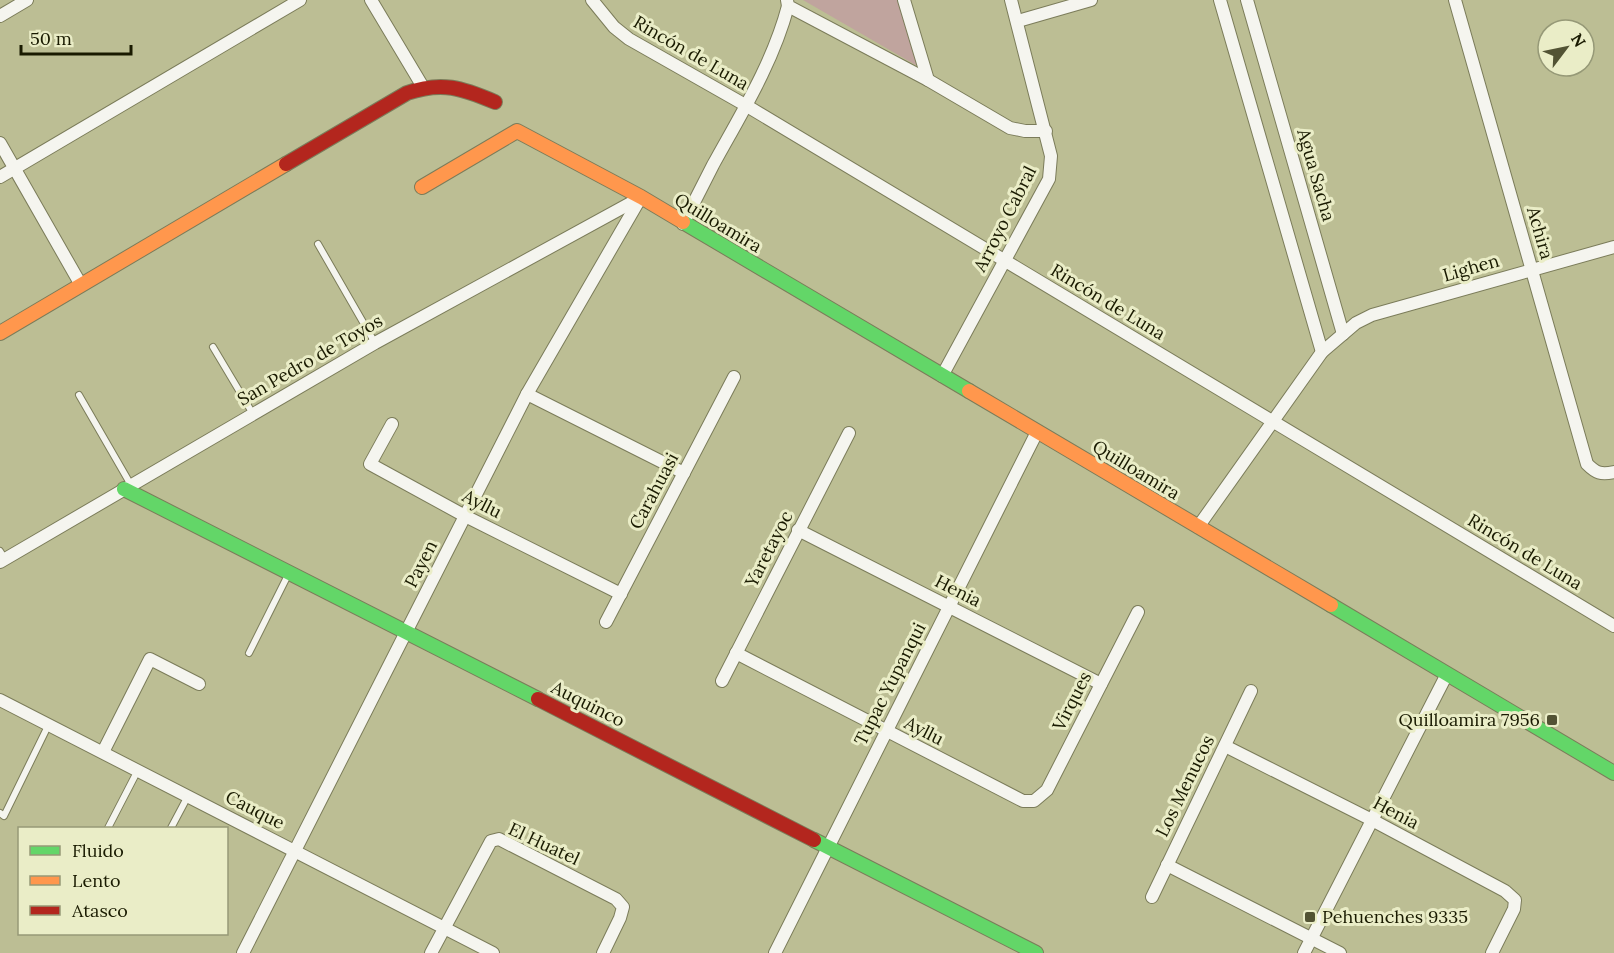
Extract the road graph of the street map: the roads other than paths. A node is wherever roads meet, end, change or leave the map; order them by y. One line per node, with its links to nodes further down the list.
1 (27, 0): 12 (street)
2 (300, 0): 20 (street)
3 (371, 0): 15 (street)
4 (592, 0): 17 (street, Rincón de Luna)
5 (904, 0): 14 (street)
6 (1011, 0): 13 (street, Arroyo Cabral)
7 (1091, 0): 13 (street)
8 (1220, 0): 34 (street)
9 (1247, 0): 31 (street, Agua Sacha)
10 (1455, 0): 28 (street, Achira)
11 (788, 3): 14 (street); 17 (street)
12 (4, 9)
13 (1018, 21): 18 (street, Arroyo Cabral)
14 (928, 80): 18 (street)
15 (423, 87): 16 (street); 29 (street)
16 (495, 102)
17 (747, 106): 24 (street); 27 (street, Rincón de Luna)
18 (1046, 131): 27 (street, Arroyo Cabral)
19 (0, 143): 20 (street)
20 (15, 168): 21 (street); 29 (street)
21 (0, 177)
22 (422, 187): 23 (street, Quilloamira)
23 (641, 197): 24 (street, Quilloamira); 32 (street, San Pedro de Toyos); 37 (street, Payen)
24 (683, 224): 35 (street, Quilloamira)
25 (318, 244): 32 (lane)
26 (1614, 247): 28 (street, Lighen)
27 (1005, 261): 35 (street, Arroyo Cabral); 40 (street, Rincón de Luna)
28 (1532, 270): 31 (street, Lighen); 44 (street, Achira)
29 (81, 285): 30 (street)
30 (0, 333)
31 (1343, 334): 34 (street)
32 (375, 343): 39 (street, San Pedro de Toyos)
33 (213, 347): 39 (lane)
34 (1322, 352): 40 (street)
35 (942, 376): 42 (street, Quilloamira)
36 (734, 377): 45 (street, Carahuasi)
37 (527, 394): 45 (street); 47 (street, Payen)
38 (79, 395): 46 (lane)
39 (253, 414): 46 (street, San Pedro de Toyos)
40 (1273, 423): 48 (street); 56 (street, Rincón de Luna)
41 (392, 424): 47 (street, Ayllu)
42 (1037, 432): 48 (street, Quilloamira); 53 (street, Tupac Yupanqui)
43 (849, 433): 49 (street, Yaretayoc)
44 (1614, 472)
45 (684, 473): 52 (street, Carahuasi)
46 (128, 487): 50 (street, San Pedro de Toyos); 51 (street, Auquinco)
47 (465, 516): 52 (street, Ayllu); 57 (street, Payen)
48 (1198, 527): 60 (street, Quilloamira)
49 (798, 531): 53 (street, Henia); 59 (street, Yaretayoc)
50 (2, 557)
51 (289, 573): 57 (street, Auquinco); 58 (lane)
52 (621, 594): 55 (street, Carahuasi)
53 (949, 607): 63 (street, Henia); 67 (street, Tupac Yupanqui)
54 (1138, 612): 63 (street, Virques)
55 (606, 622)
56 (1614, 626)
57 (407, 632): 78 (street, Auquinco); 79 (street, Payen)
58 (249, 653)
59 (736, 653): 61 (street, Yaretayoc); 67 (street, Ayllu)
60 (1447, 674): 71 (street, Quilloamira); 75 (street)
61 (722, 681)
62 (199, 684): 69 (street)
63 (1101, 684): 73 (street, Virques)
64 (1251, 691): 68 (street, Los Menucos)
65 (0, 700): 66 (street, Cauque)
66 (48, 726): 69 (street, Cauque); 74 (lane)
67 (886, 732): 73 (street, Ayllu); 78 (street, Tupac Yupanqui)
68 (1225, 746): 75 (street, Henia); 80 (street, Los Menucos)
69 (103, 752): 70 (street, Cauque)
70 (138, 770): 72 (street, Cauque); 76 (lane)
71 (1614, 773)
72 (188, 795): 77 (lane); 79 (street, Cauque)
73 (1034, 801)
74 (0, 813)
75 (1372, 820): 83 (street); 92 (street, Henia)
76 (109, 827)
77 (172, 827)
78 (828, 847): 88 (street, Tupac Yupanqui); 89 (street, Auquinco)
79 (295, 850): 82 (street, Cauque); 84 (street, Payen)
80 (1167, 865): 81 (street, Los Menucos); 83 (street)
81 (1152, 897)
82 (444, 929): 85 (street); 86 (street, Cauque); 87 (street, El Huatel)
83 (1311, 939): 90 (street); 91 (street)
84 (243, 953)
85 (431, 953)
86 (493, 953)
87 (603, 953)
88 (775, 953)
89 (1036, 953)
90 (1304, 953)
91 (1340, 953)
92 (1492, 953)

